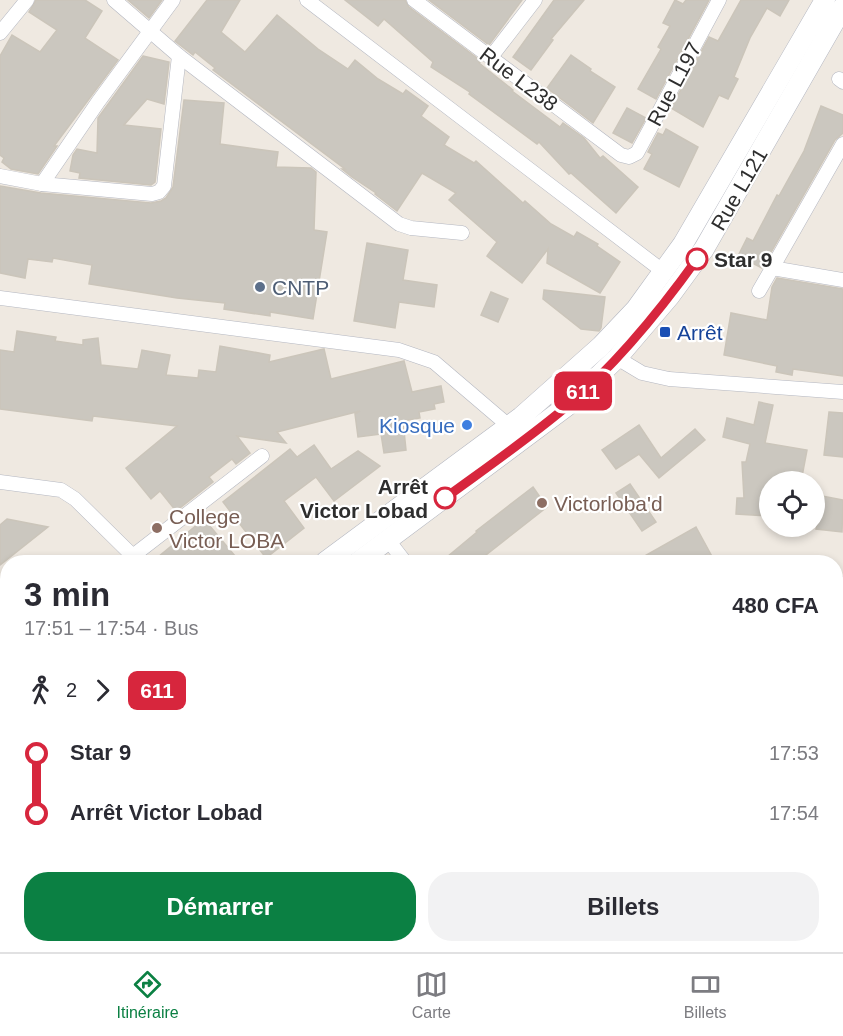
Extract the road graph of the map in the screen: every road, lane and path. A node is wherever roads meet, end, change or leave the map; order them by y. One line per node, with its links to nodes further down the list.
1 (27, 0): 11 (street)
2 (114, 0): 10 (street)
3 (173, 0): 10 (street)
4 (307, 0): 20 (street)
5 (535, 0): 13 (street)
6 (719, 0): 15 (street, Rue L197)
7 (825, 0): 20 (main road)
8 (416, 2): 13 (street, Rue L238)
9 (843, 8): 24 (main road, Rue L121)
10 (149, 30): 12 (street); 17 (street)
11 (0, 33)
12 (179, 56): 17 (street); 18 (street)
13 (491, 57): 15 (street, Rue L238)
14 (843, 144): 19 (street)
15 (621, 155)
16 (0, 176): 17 (street)
17 (42, 184)
18 (462, 233)
19 (772, 268): 21 (street); 22 (street)
20 (664, 272): 26 (main road)
21 (843, 280)
22 (759, 291)
23 (0, 298): 26 (street)
24 (617, 358): 25 (street); 29 (main road, Rue L121)
25 (843, 392)
26 (509, 426): 32 (main road)
27 (262, 456): 31 (street)
28 (0, 482): 30 (street)
29 (388, 540): 33 (main road, Rue L121); 34 (street)
30 (128, 555)
31 (139, 555)
32 (334, 555)
33 (368, 555)
34 (400, 555)

